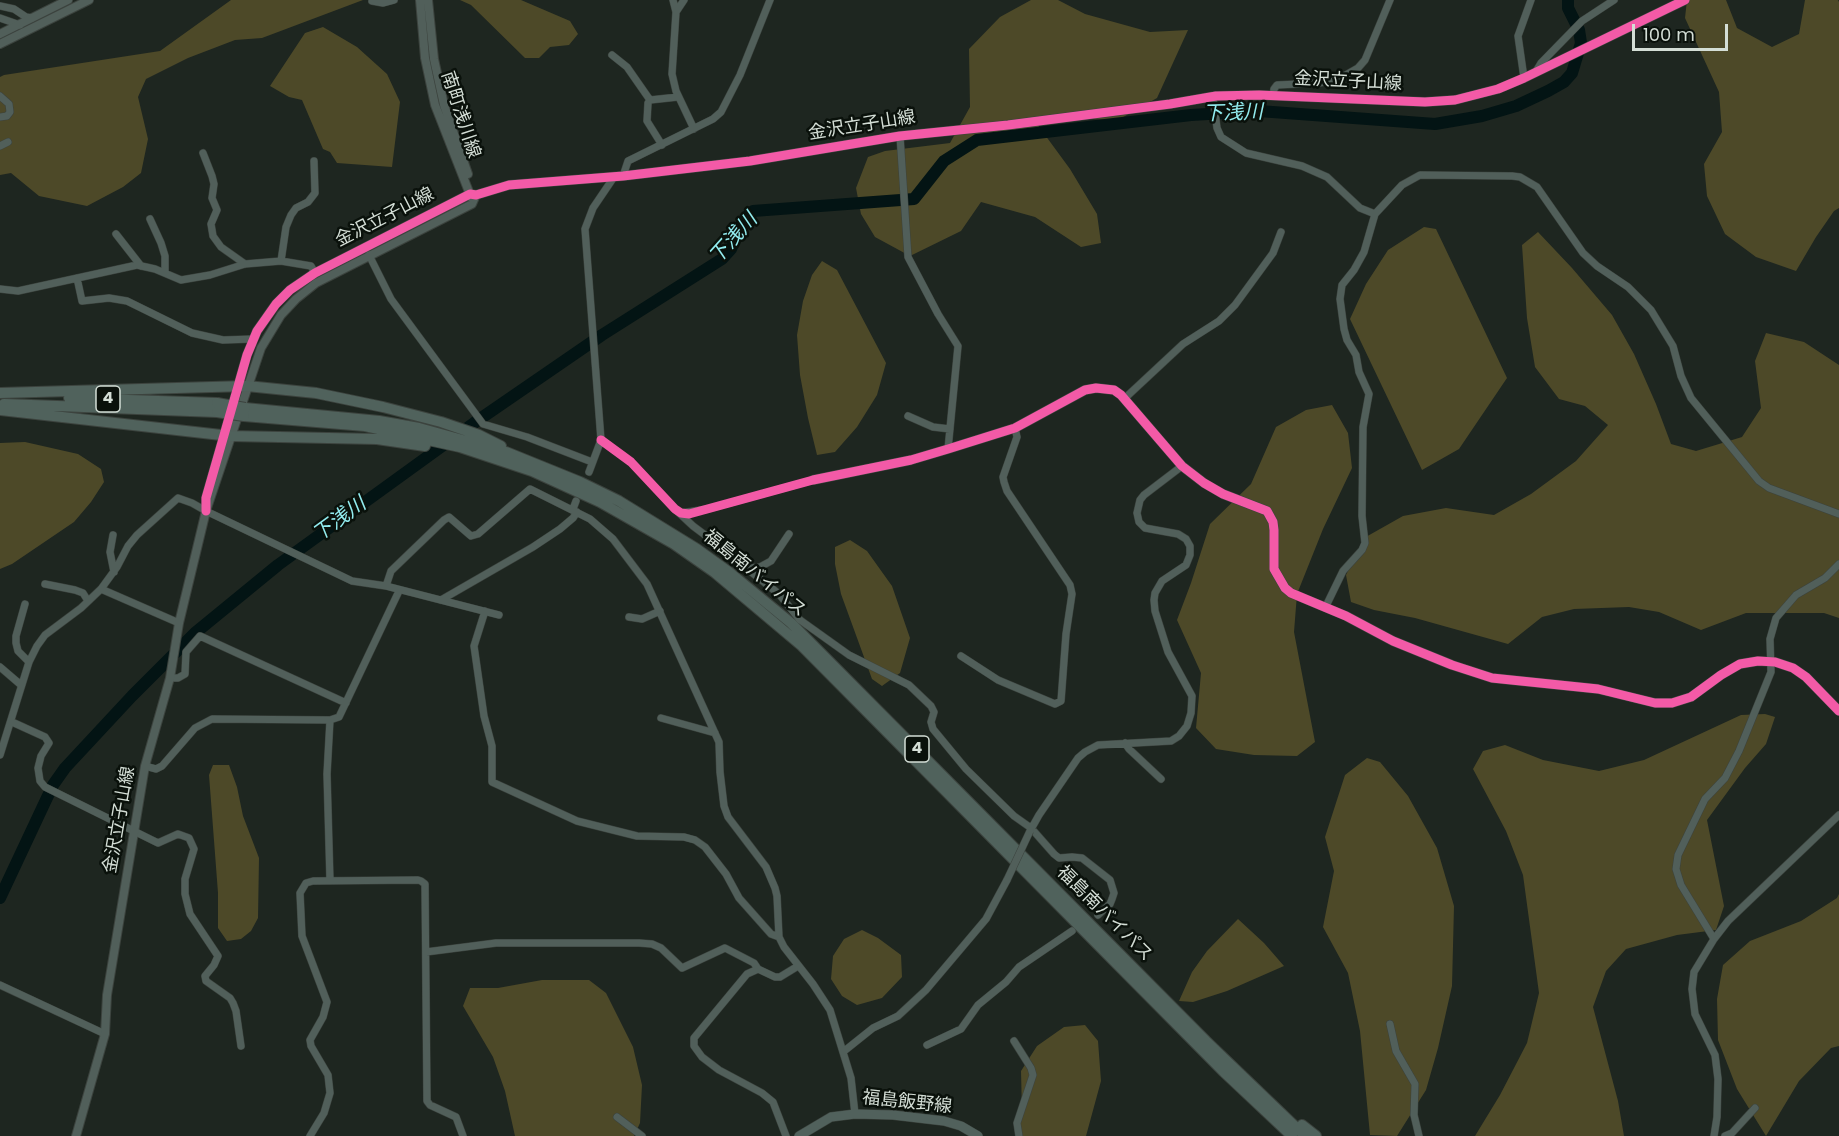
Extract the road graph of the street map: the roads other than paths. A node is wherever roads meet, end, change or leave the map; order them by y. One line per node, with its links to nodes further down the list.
1 (68, 0): 18 (street)
2 (88, 0): 17 (street)
3 (394, 0): 13 (street)
4 (420, 0): 41 (street, 南町浅川線)
5 (428, 0): 41 (street, 南町浅川線)
6 (673, 0): 16 (street)
7 (684, 0): 16 (street)
8 (770, 0): 33 (street)
9 (1390, 0): 27 (street)
10 (1531, 0): 26 (street)
11 (1614, 0): 25 (street)
12 (1685, 0): 25 (street, 金沢立子山線)
13 (372, 1)
14 (0, 6): 15 (street)
15 (12, 9): 18 (street); 20 (street)
16 (675, 12): 29 (street)
17 (62, 13): 20 (street); 22 (street)
18 (32, 18): 20 (street)
19 (0, 19): 20 (street); 21 (street)
20 (21, 24): 21 (street); 22 (street)
21 (0, 32)
22 (15, 36): 23 (street)
23 (0, 44)
24 (612, 55): 31 (street)
25 (1535, 73): 26 (street, 金沢立子山線)
26 (1524, 78): 27 (street, 金沢立子山線)
27 (1273, 95): 30 (street, 金沢立子山線)
28 (0, 96): 32 (street)
29 (678, 97): 31 (street); 33 (street)
30 (1213, 97): 34 (street, 金沢立子山線); 42 (street)
31 (650, 100): 36 (street)
32 (0, 117)
33 (694, 129): 36 (street)
34 (900, 136): 40 (street, 金沢立子山線); 63 (street)
35 (8, 142): 37 (street)
36 (662, 145): 40 (street)
37 (0, 146)
38 (203, 153): 48 (street)
39 (314, 160): 47 (street)
40 (618, 177): 41 (street, 金沢立子山線); 67 (street)
41 (473, 194): 46 (street, 金沢立子山線); 51 (street, 金沢立子山線)
42 (1375, 214): 77 (street); 90 (street)
43 (150, 219): 50 (street)
44 (1281, 232): 57 (street)
45 (116, 234): 49 (street)
46 (369, 255): 55 (street, 金沢立子山線); 69 (street)
47 (281, 261): 48 (street); 51 (street)
48 (245, 264): 50 (street)
49 (141, 266): 50 (street); 52 (street)
50 (165, 273)
51 (315, 273): 54 (street, 金沢立子山線)
52 (77, 278): 53 (street); 54 (street)
53 (0, 289)
54 (253, 339): 55 (street, 金沢立子山線)
55 (243, 386): 56 (highway); 64 (street, 金沢立子山線); 66 (highway)
56 (0, 395): 59 (highway, 福島南バイパス / 4)
57 (1124, 399): 62 (street); 70 (street)
58 (0, 404): 59 (highway, 福島南バイパス / 4)
59 (217, 408): 65 (highway, 福島南バイパス / 4, bridge)
60 (0, 410): 64 (highway)
61 (908, 416): 63 (street)
62 (1015, 428): 68 (street); 96 (street)
63 (950, 429): 68 (street)
64 (227, 436): 65 (highway); 75 (street, 金沢立子山線)
65 (422, 438): 66 (highway, 福島南バイパス / 4); 130 (highway, 福島南バイパス / 4)
66 (475, 439): 130 (highway, 福島南バイパス / 4)
67 (601, 440): 69 (street); 76 (street)
68 (948, 449): 72 (street)
69 (592, 462): 71 (street)
70 (1182, 466): 90 (street); 108 (street)
71 (589, 472)
72 (813, 480): 76 (street)
73 (576, 501): 74 (street)
74 (574, 511): 84 (street); 88 (street); 92 (street)
75 (206, 512): 82 (street); 84 (street); 95 (street, 金沢立子山線)
76 (678, 512): 81 (street)
77 (1839, 514)
78 (789, 534): 81 (street)
79 (113, 535): 82 (street)
80 (1839, 564): 98 (street)
81 (749, 568): 114 (street)
82 (114, 572): 85 (street)
83 (45, 584): 87 (street)
84 (386, 586): 86 (street)
85 (101, 589): 87 (street); 95 (street)
86 (399, 591): 88 (street); 102 (street)
87 (88, 600): 97 (street)
88 (441, 600): 91 (street)
89 (25, 604): 97 (street)
90 (1326, 606): 98 (street)
91 (485, 611): 93 (street); 118 (street)
92 (660, 611): 94 (street); 107 (street)
93 (499, 615)
94 (628, 617)
95 (179, 623): 100 (street, 金沢立子山線)
96 (961, 656)
97 (29, 662): 101 (street)
98 (1772, 662): 103 (street); 119 (street)
99 (0, 667): 101 (street)
100 (170, 674): 102 (street); 110 (street, 金沢立子山線)
101 (21, 686): 106 (street)
102 (346, 703): 105 (street)
103 (1839, 711)
104 (661, 718): 107 (street)
105 (330, 720): 110 (street); 115 (street)
106 (12, 722): 109 (street); 113 (street)
107 (715, 733): 118 (street)
108 (1125, 743): 111 (street); 114 (street)
109 (0, 755)
110 (145, 766): 113 (street, 金沢立子山線)
111 (1161, 779)
112 (1839, 815): 119 (street)
113 (134, 830): 125 (street, 金沢立子山線); 128 (street)
114 (1030, 830): 116 (street); 129 (street, bridge)
115 (330, 881): 120 (street); 135 (street)
116 (1098, 915)
117 (1072, 931): 127 (street)
118 (779, 937): 121 (street)
119 (1714, 939): 147 (street)
120 (426, 951): 122 (street); 136 (street)
121 (798, 966): 122 (street); 129 (street)
122 (758, 969): 138 (street)
123 (0, 986): 125 (street)
124 (1390, 1024): 146 (street)
125 (105, 1034): 134 (street, 金沢立子山線)
126 (1014, 1041): 141 (street)
127 (927, 1045)
128 (241, 1046)
129 (843, 1052): 132 (street)
130 (1251, 1092): 142 (highway); 143 (highway, 福島南バイパス / 4); 144 (highway, 福島南バイパス / 4); 145 (highway)
131 (1755, 1108): 148 (street)
132 (855, 1114): 139 (main road, 福島飯野線); 140 (main road, 福島飯野線)
133 (617, 1117): 137 (street)
134 (76, 1136)
135 (310, 1136)
136 (463, 1136)
137 (642, 1136)
138 (786, 1136)
139 (800, 1136)
140 (978, 1136)
141 (1019, 1136)
142 (1281, 1136)
143 (1292, 1136)
144 (1305, 1136)
145 (1316, 1136)
146 (1419, 1136)
147 (1714, 1136)
148 (1725, 1136)

